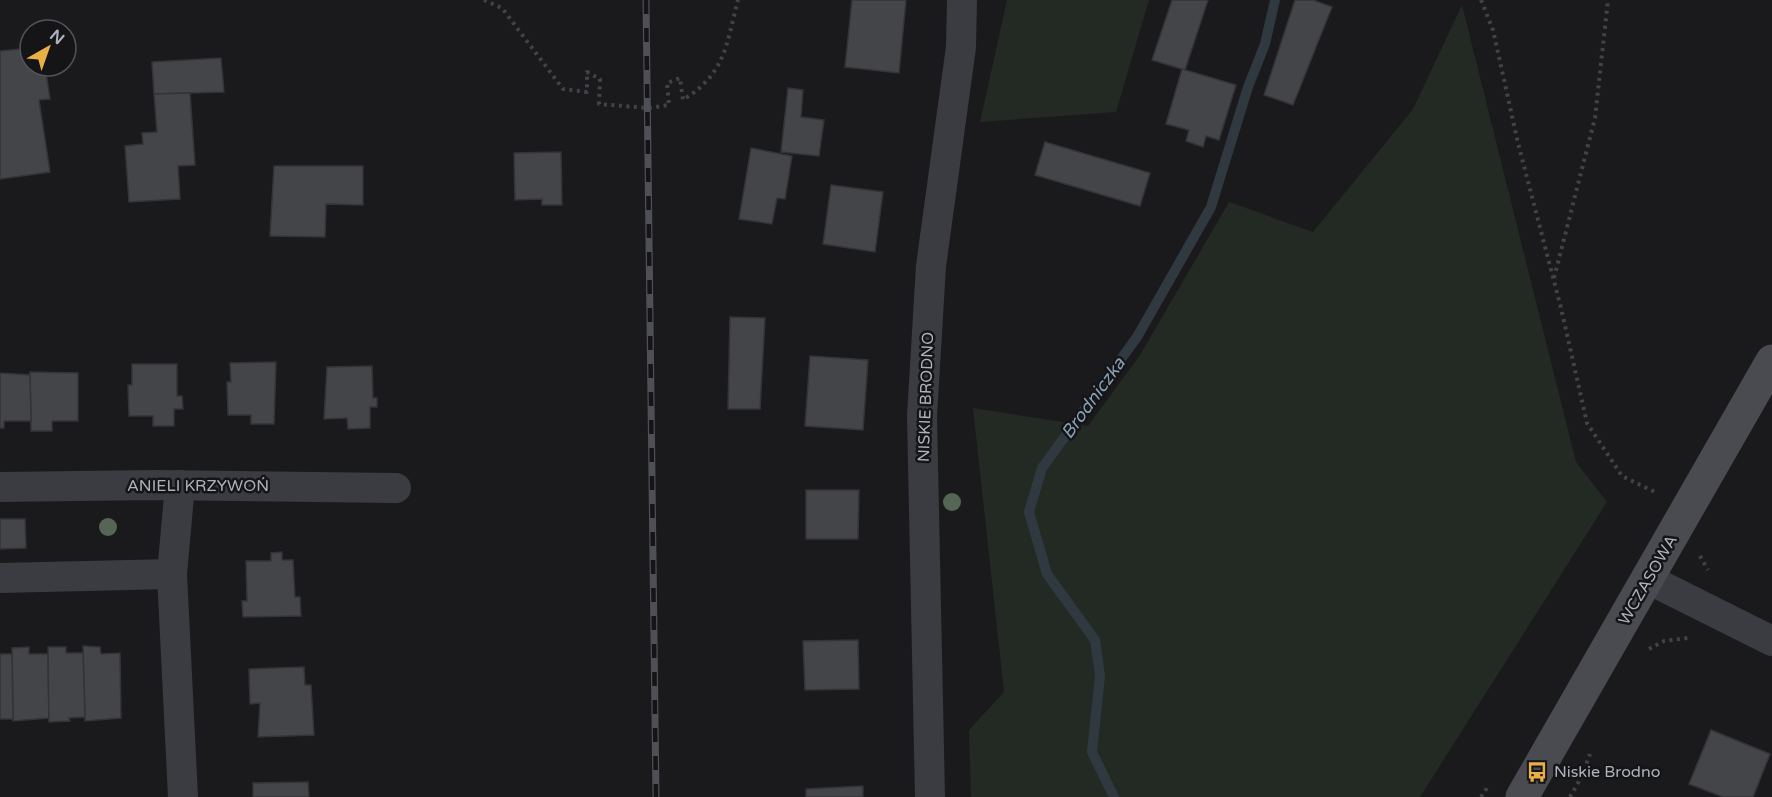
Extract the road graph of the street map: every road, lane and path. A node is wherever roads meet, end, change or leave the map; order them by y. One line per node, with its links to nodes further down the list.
1 (484, 0): 2 (path)
2 (738, 0)
3 (962, 0): 17 (street, NISKIE BRODNO)
4 (1481, 0): 6 (path)
5 (1608, 0): 6 (path)
6 (1554, 279): 11 (path)
7 (1772, 361): 14 (street, WCZASOWA)
8 (180, 485): 9 (street, ANIELI KRZYWOŃ); 10 (street, ANIELI KRZYWOŃ); 12 (street)
9 (0, 487)
10 (396, 488)
11 (1657, 494)
12 (172, 574): 13 (street); 16 (street)
13 (0, 578)
14 (1648, 579): 15 (street); 18 (street, WCZASOWA)
15 (1772, 641)
16 (183, 797)
17 (930, 797)
18 (1522, 797)

